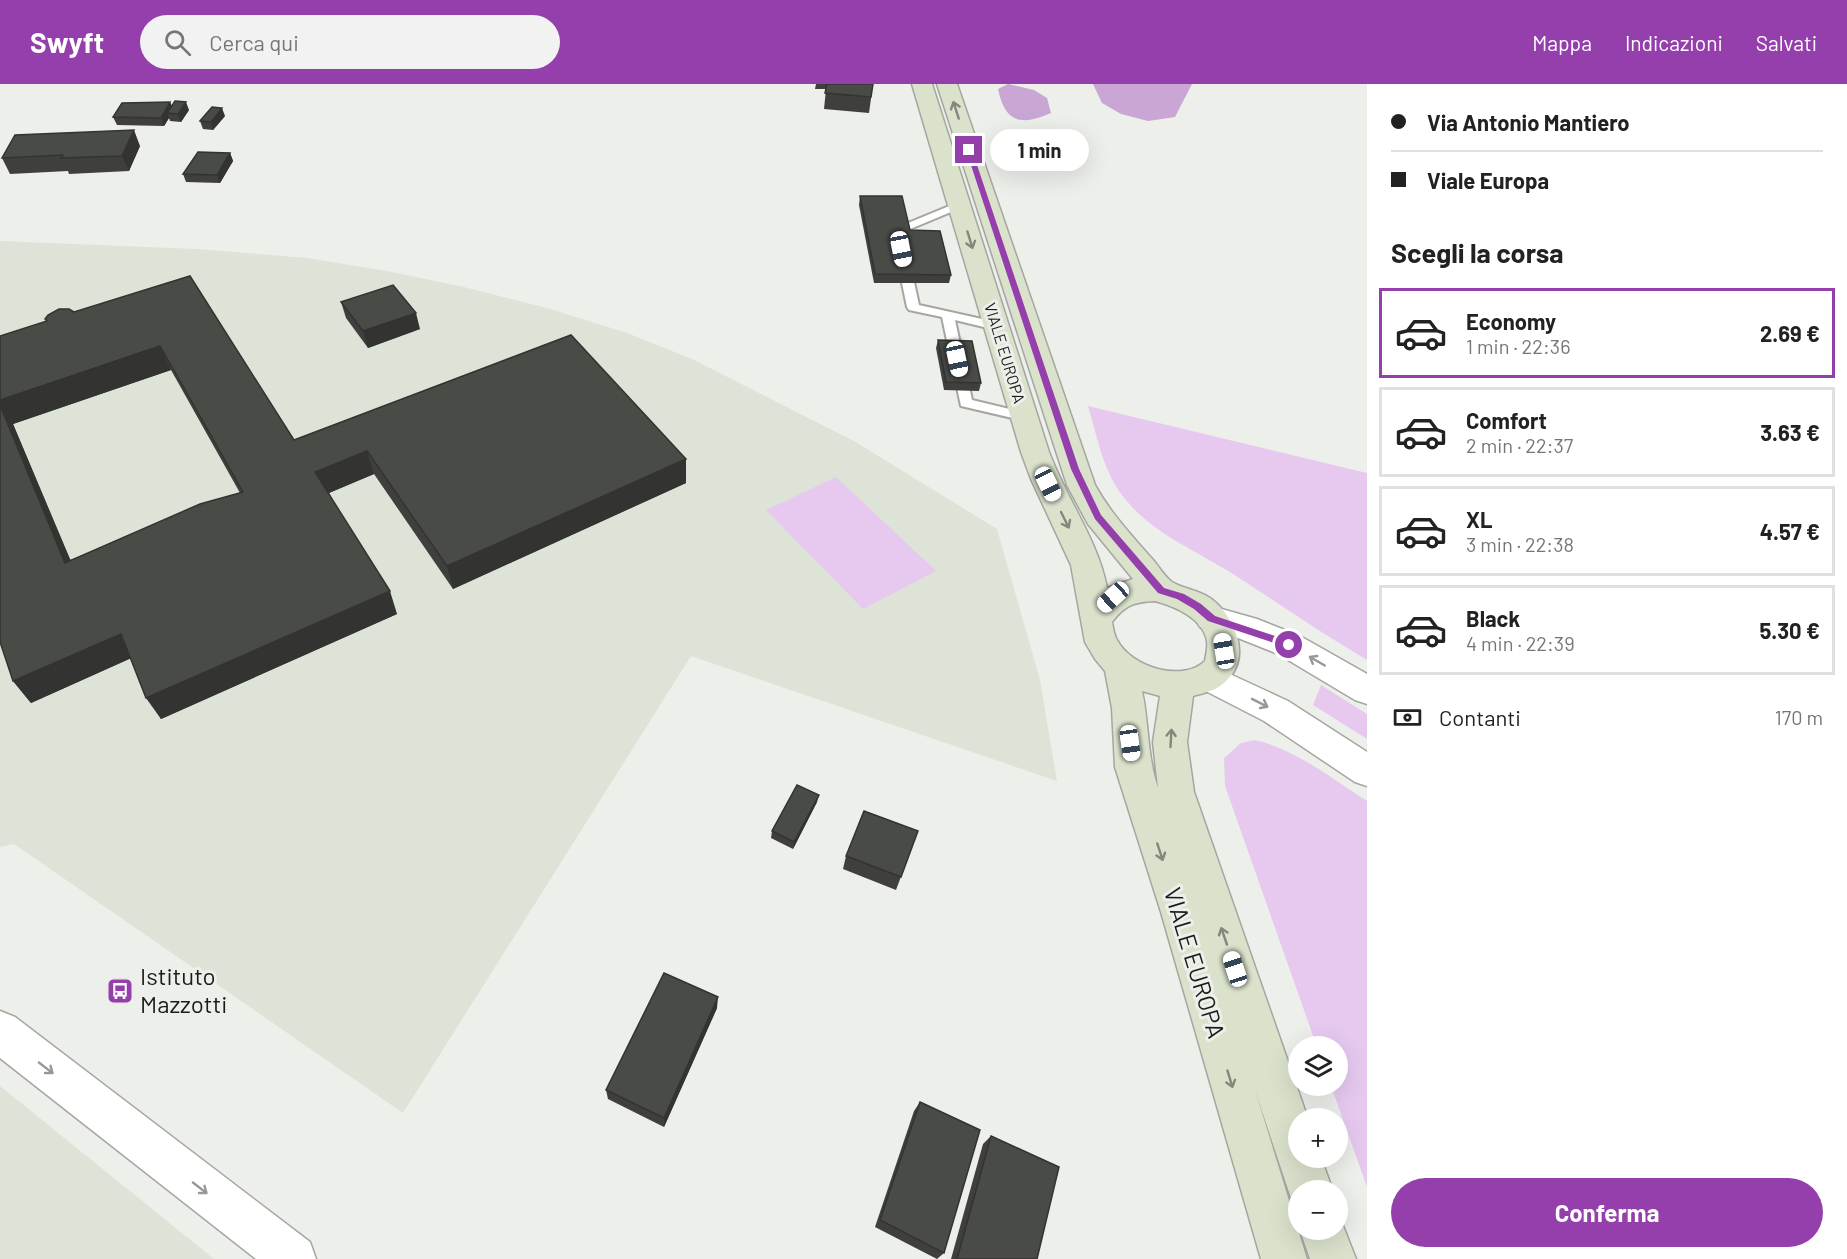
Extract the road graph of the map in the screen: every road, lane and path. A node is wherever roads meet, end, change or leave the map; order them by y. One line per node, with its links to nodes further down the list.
1 (922, 84): 3 (main road, VIALE EUROPA)
2 (947, 84): 7 (main road, VIALE EUROPA, one-way to 2)
3 (959, 205): 4 (lane); 5 (main road, VIALE EUROPA, one-way to 5)
4 (948, 315): 5 (lane); 6 (lane)
5 (996, 326): 6 (main road, VIALE EUROPA)
6 (1024, 417): 8 (main road, VIALE EUROPA, one-way to 8)
7 (1161, 590): 8 (main road, VIALE EUROPA); 9 (main road, VIALE EUROPA)
8 (1097, 618): 10 (main road, VIALE EUROPA)
9 (1211, 618): 11 (main road, VIALE EUROPA); 12 (street, one-way to 9)
10 (1120, 664): 11 (main road, VIALE EUROPA); 18 (main road, VIALE EUROPA, one-way to 18)
11 (1193, 681): 13 (street, one-way to 13); 15 (main road, VIALE EUROPA, one-way to 11)
12 (1367, 690)
13 (1367, 771)
14 (0, 1032): 17 (street, one-way to 17)
15 (1306, 1180)
16 (1326, 1240): 19 (main road)
17 (293, 1259)
18 (1284, 1259)
19 (1333, 1259)

